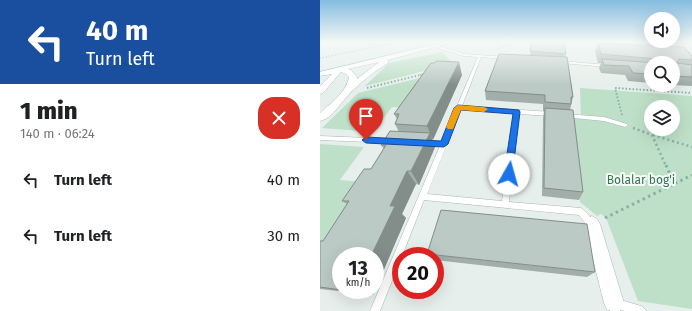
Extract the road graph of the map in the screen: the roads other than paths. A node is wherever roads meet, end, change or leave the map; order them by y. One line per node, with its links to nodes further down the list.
1 (478, 56): 15 (lane)
2 (360, 57): 9 (main road)
3 (362, 57): 11 (main road)
4 (392, 57): 11 (main road)
5 (397, 57): 14 (main road)
6 (486, 57): 7 (lane)
7 (511, 58)
8 (558, 62): 10 (lane)
9 (324, 66): 11 (main road)
10 (612, 66)
11 (340, 69): 12 (main road); 13 (main road); 14 (main road)
12 (320, 74)
13 (320, 91)
14 (348, 91): 17 (main road)
15 (458, 108): 16 (lane); 22 (lane)
16 (517, 112): 18 (lane); 24 (lane)
17 (320, 118)
18 (625, 125)
19 (320, 138): 20 (lane)
20 (397, 142)
21 (436, 144): 22 (lane)
22 (444, 144): 23 (lane)
23 (422, 197): 24 (lane); 27 (lane)
24 (505, 205): 25 (lane)
25 (592, 224): 26 (main road)
26 (615, 307): 28 (lane)
27 (375, 311)
28 (641, 311)

